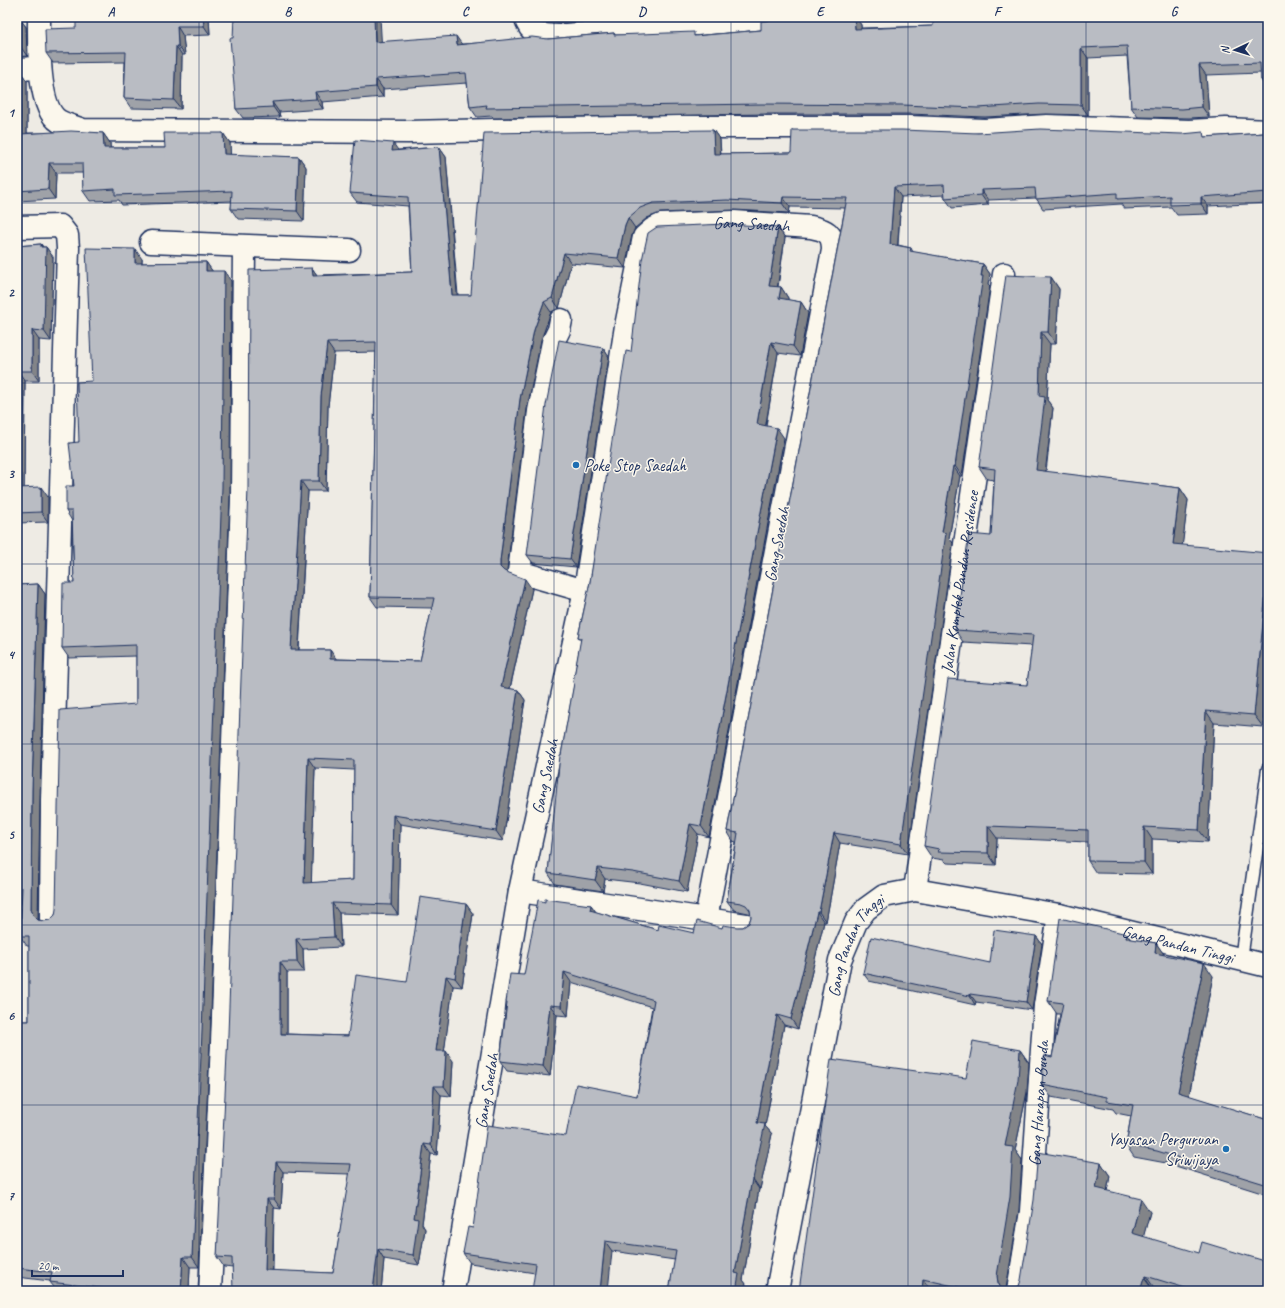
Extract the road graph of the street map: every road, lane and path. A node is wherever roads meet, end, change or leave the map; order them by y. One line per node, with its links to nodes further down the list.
1 (39, 17): 4 (street)
2 (525, 17): 3 (street)
3 (782, 17)
4 (40, 68): 5 (street); 6 (street)
5 (17, 69)
6 (1268, 131)
7 (17, 226): 19 (street)
8 (151, 242): 9 (street)
9 (244, 246): 10 (street); 23 (street)
10 (349, 250)
11 (1004, 274): 15 (street, Jalan Komplek Pandan Residence)
12 (560, 320): 13 (street)
13 (585, 591): 16 (street, Gang Saedah); 18 (street, Gang Saedah)
14 (1268, 769): 21 (lane)
15 (915, 890): 17 (street, Gang Pandan Tinggi); 25 (street, Gang Pandan Tinggi)
16 (520, 891): 18 (street); 24 (street, Gang Saedah)
17 (1059, 915): 21 (street, Gang Pandan Tinggi); 26 (street, Gang Harapan Bunda)
18 (706, 919): 20 (street)
19 (51, 920)
20 (746, 925)
21 (1241, 960): 22 (street, Gang Pandan Tinggi)
22 (1268, 966)
23 (210, 1291)
24 (453, 1291)
25 (777, 1291)
26 (1018, 1291)

